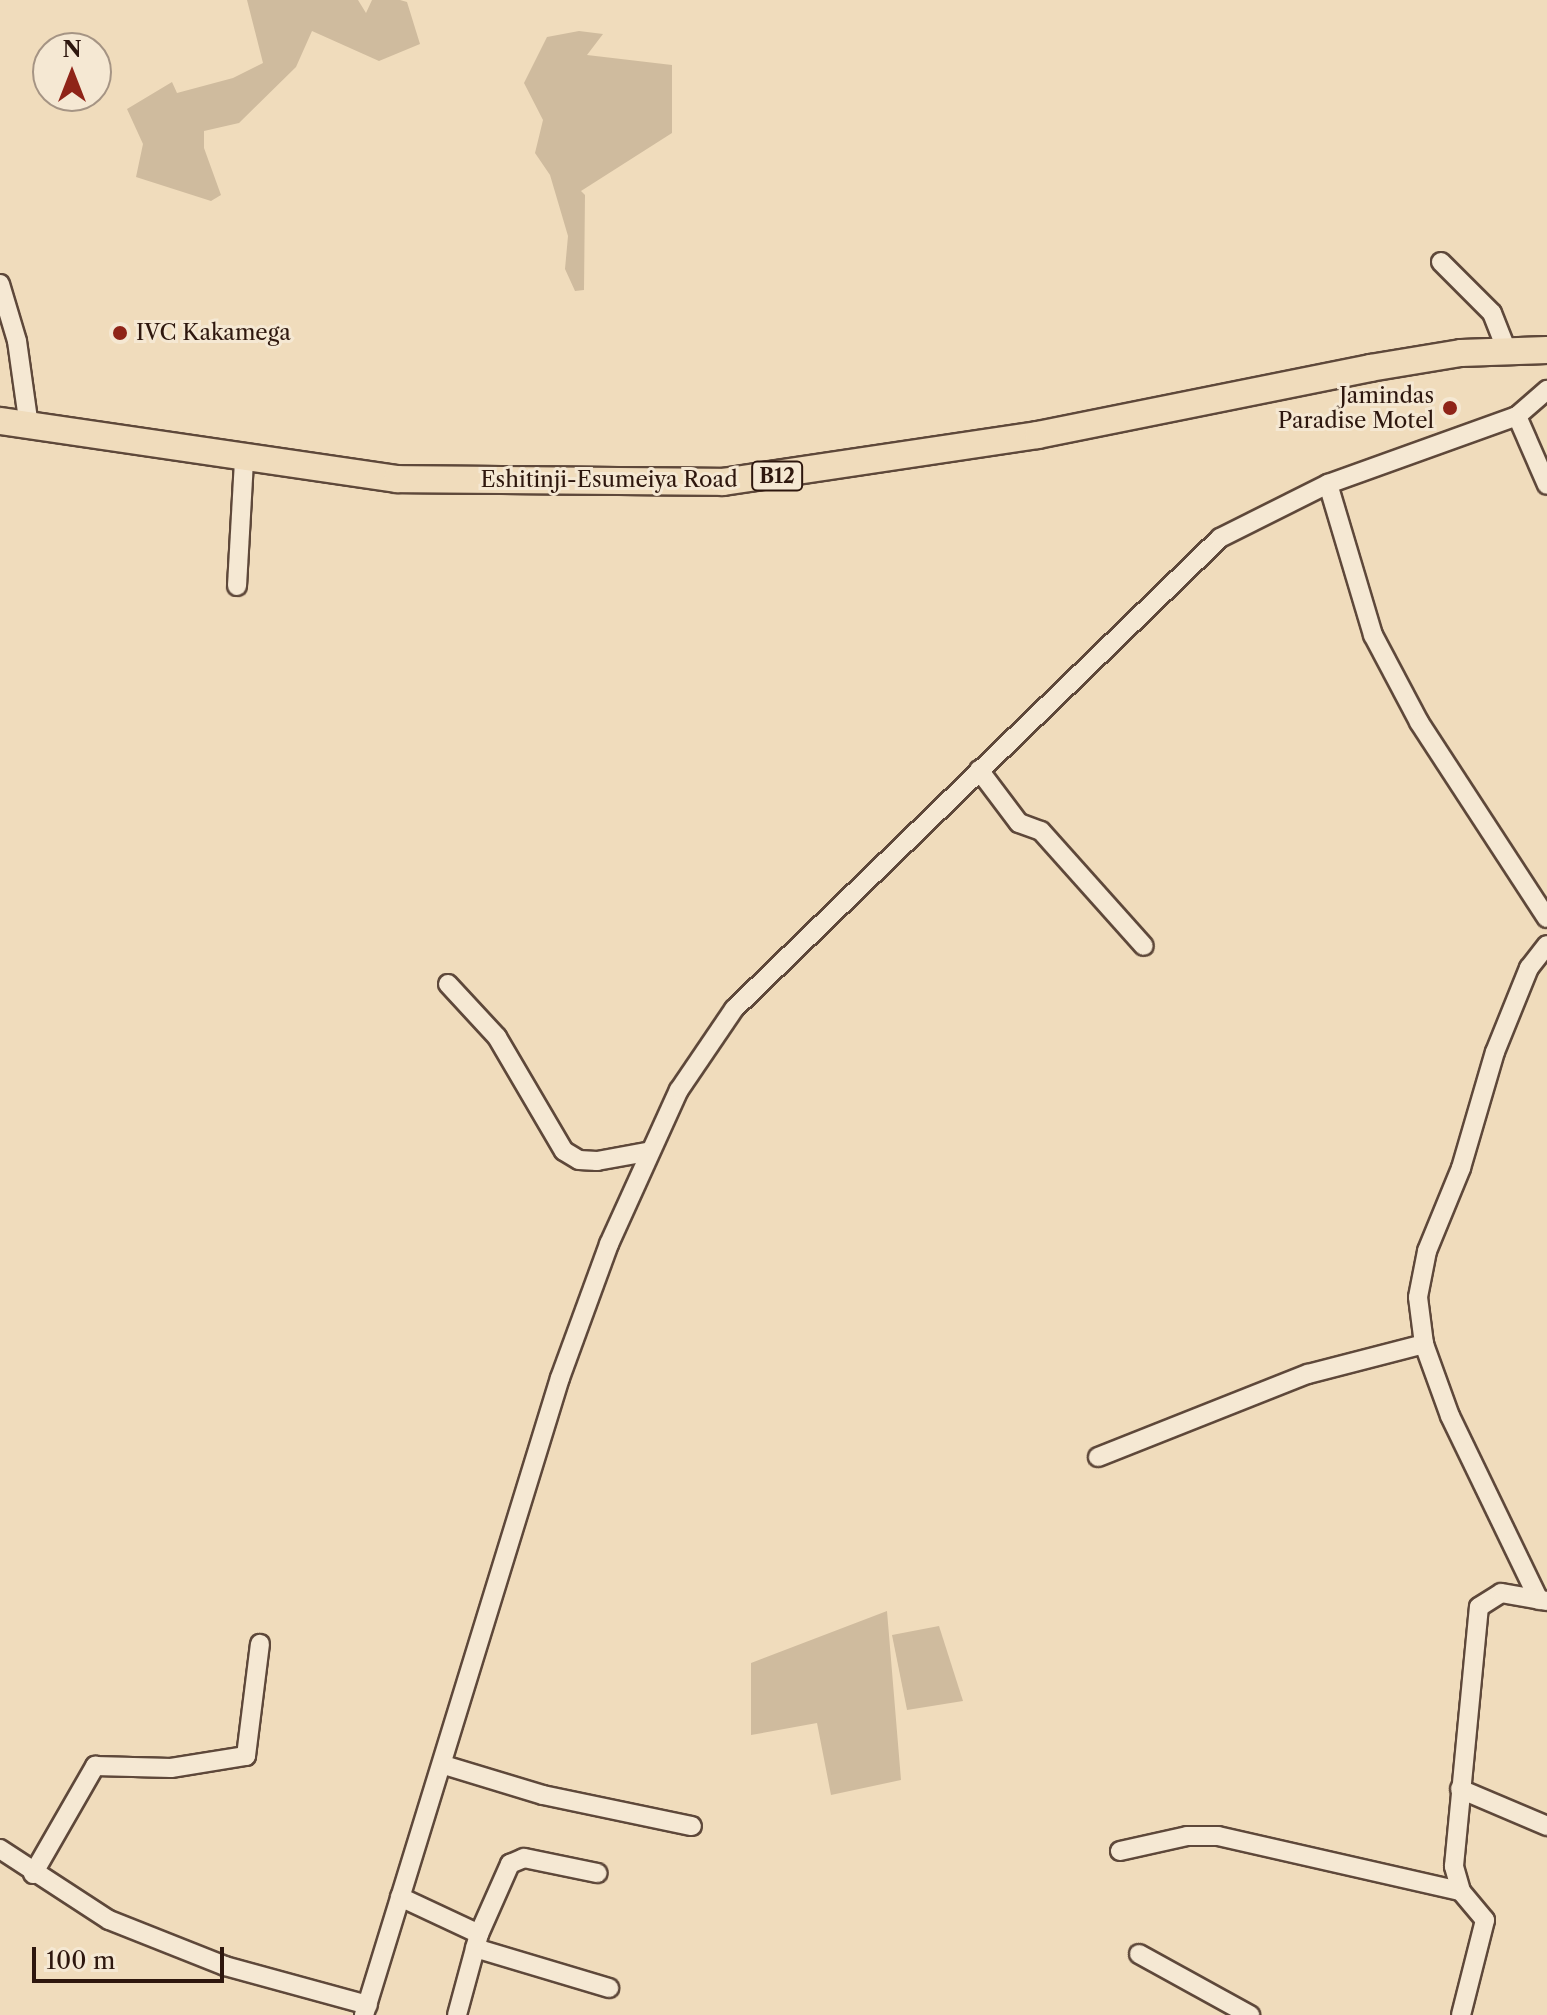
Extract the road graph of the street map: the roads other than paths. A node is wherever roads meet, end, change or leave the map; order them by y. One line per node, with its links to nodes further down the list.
1 (1441, 262): 4 (street)
2 (0, 284): 8 (street)
3 (1547, 350): 4 (highway, Eshitinji-Esumeiya Road / B12)
4 (1507, 351): 9 (highway, Eshitinji-Esumeiya Road / B12)
5 (1547, 390): 6 (street)
6 (1517, 416): 10 (street); 11 (street)
7 (0, 421): 8 (highway, Eshitinji-Esumeiya Road / B12)
8 (29, 426): 9 (highway, Eshitinji-Esumeiya Road / B12)
9 (244, 460): 12 (street)
10 (1328, 484): 13 (street); 14 (street)
11 (1547, 485)
12 (237, 586)
13 (979, 770): 16 (street); 18 (street)
14 (1547, 918)
15 (1547, 945): 19 (street)
16 (1144, 946)
17 (448, 984): 18 (street)
18 (647, 1152): 23 (street)
19 (1424, 1344): 20 (street); 21 (street)
20 (1098, 1457)
21 (1543, 1600): 24 (street)
22 (260, 1644): 30 (street)
23 (444, 1765): 25 (street); 32 (street)
24 (1460, 1789): 26 (street); 31 (street)
25 (692, 1826)
26 (1547, 1826)
27 (0, 1849): 30 (street)
28 (1120, 1851): 31 (street)
29 (597, 1873): 33 (street)
30 (33, 1874): 36 (street)
31 (1461, 1891): 39 (street)
32 (400, 1897): 33 (street); 36 (street)
33 (477, 1941): 35 (street); 37 (street)
34 (1139, 1954): 38 (street)
35 (609, 1988)
36 (366, 2010)
37 (457, 2015)
38 (1250, 2015)
39 (1461, 2015)

